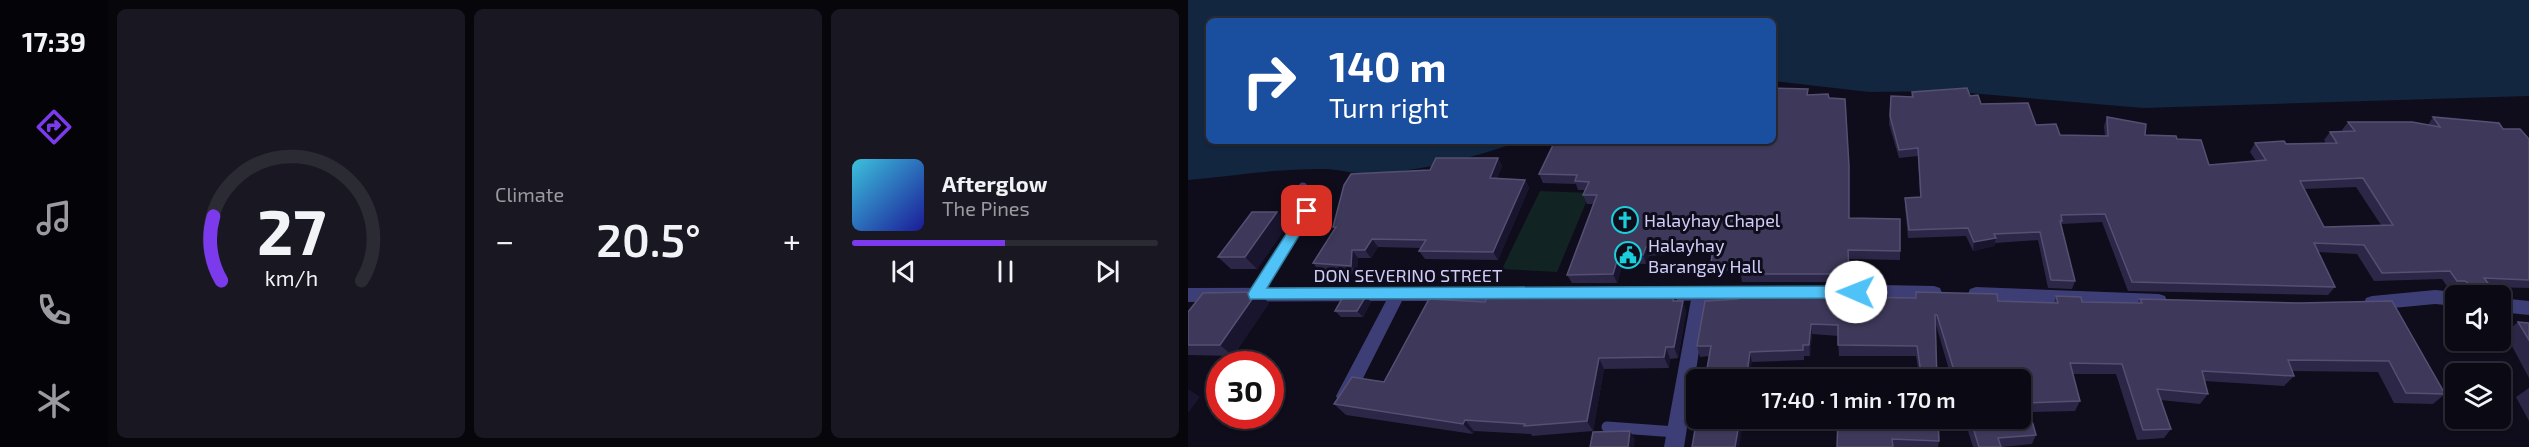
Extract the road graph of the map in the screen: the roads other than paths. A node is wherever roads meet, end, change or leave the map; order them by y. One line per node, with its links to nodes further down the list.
1 (1303, 187): 4 (lane)
2 (1778, 292): 7 (street)
3 (1811, 292): 11 (street)
4 (1256, 294): 8 (street, DON SEVERINO STREET); 9 (street, DON SEVERINO STREET)
5 (1525, 294): 9 (street, DON SEVERINO STREET)
6 (1641, 294): 7 (street)
7 (1700, 294): 17 (street)
8 (1188, 295)
9 (1397, 295): 15 (street)
10 (2445, 298): 12 (street)
11 (2171, 301)
12 (2358, 304)
13 (2511, 306): 14 (street)
14 (2529, 308)
15 (1341, 404)
16 (1607, 427): 17 (lane)
17 (1675, 440)

